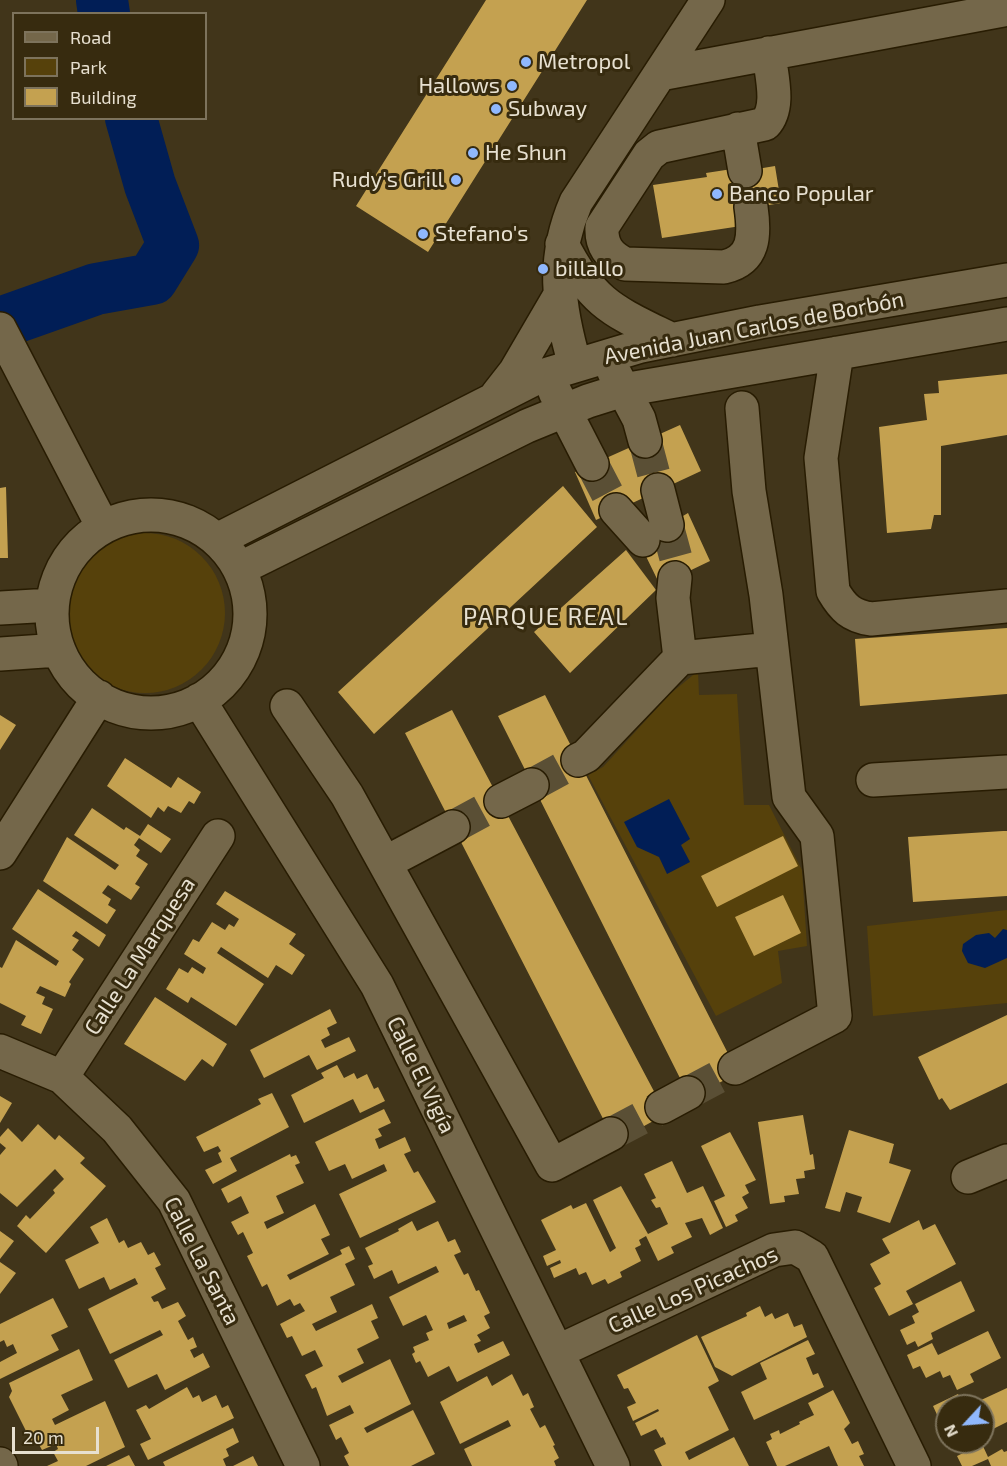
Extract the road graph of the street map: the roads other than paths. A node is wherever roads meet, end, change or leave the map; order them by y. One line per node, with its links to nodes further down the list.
1 (708, 0): 4 (street)
2 (1003, 10): 3 (street)
3 (769, 53): 4 (street); 5 (street)
4 (660, 74): 8 (street)
5 (738, 129): 6 (street); 7 (street)
6 (745, 171)
7 (750, 207)
8 (561, 244): 10 (street); 13 (street)
9 (1007, 280): 13 (street, Avenida Juan Carlos de Borbón)
10 (560, 295): 16 (street); 18 (street)
11 (1007, 324): 14 (street, Avenida Juan Carlos de Borbón)
12 (0, 329): 25 (street)
13 (672, 340): 15 (street, Avenida Juan Carlos de Borbón)
14 (837, 353): 17 (street, Avenida Juan Carlos de Borbón); 29 (street)
15 (607, 356): 16 (street, Avenida Juan Carlos de Borbón); 17 (street)
16 (561, 370): 18 (street, Avenida Juan Carlos de Borbón); 20 (street)
17 (623, 390): 20 (street, Avenida Juan Carlos de Borbón); 21 (street)
18 (494, 399): 26 (street, Avenida Juan Carlos de Borbón)
19 (742, 408): 33 (street)
20 (564, 410): 22 (street); 27 (street, Avenida Juan Carlos de Borbón)
21 (645, 441)
22 (592, 464)
23 (658, 490): 24 (street)
24 (616, 510)
25 (103, 527): 26 (street); 31 (street)
26 (217, 540): 27 (street)
27 (239, 569): 37 (street)
28 (671, 587): 35 (street)
29 (1007, 606)
30 (0, 609): 31 (street)
31 (55, 628): 32 (street); 34 (street); 36 (street)
32 (0, 632)
33 (772, 649): 35 (street); 49 (street)
34 (0, 654)
35 (680, 658): 39 (street)
36 (99, 698): 37 (street); 46 (street)
37 (199, 700): 54 (street, Calle El Vigía)
38 (287, 706): 47 (street)
39 (578, 760)
40 (1007, 772): 41 (street)
41 (873, 780)
42 (532, 785): 43 (street)
43 (501, 801)
44 (453, 827): 47 (street)
45 (218, 836): 50 (street, Calle La Marquesa)
46 (0, 854)
47 (385, 863): 51 (street)
48 (0, 1051): 50 (street, Calle La Santa)
49 (735, 1068)
50 (62, 1077): 55 (street, Calle La Santa)
51 (610, 1134)
52 (1007, 1161): 53 (street)
53 (968, 1177)
54 (559, 1351): 56 (street, Calle El Vigía); 57 (street, Calle Los Picachos)
55 (303, 1466)
56 (613, 1466)
57 (914, 1466)

